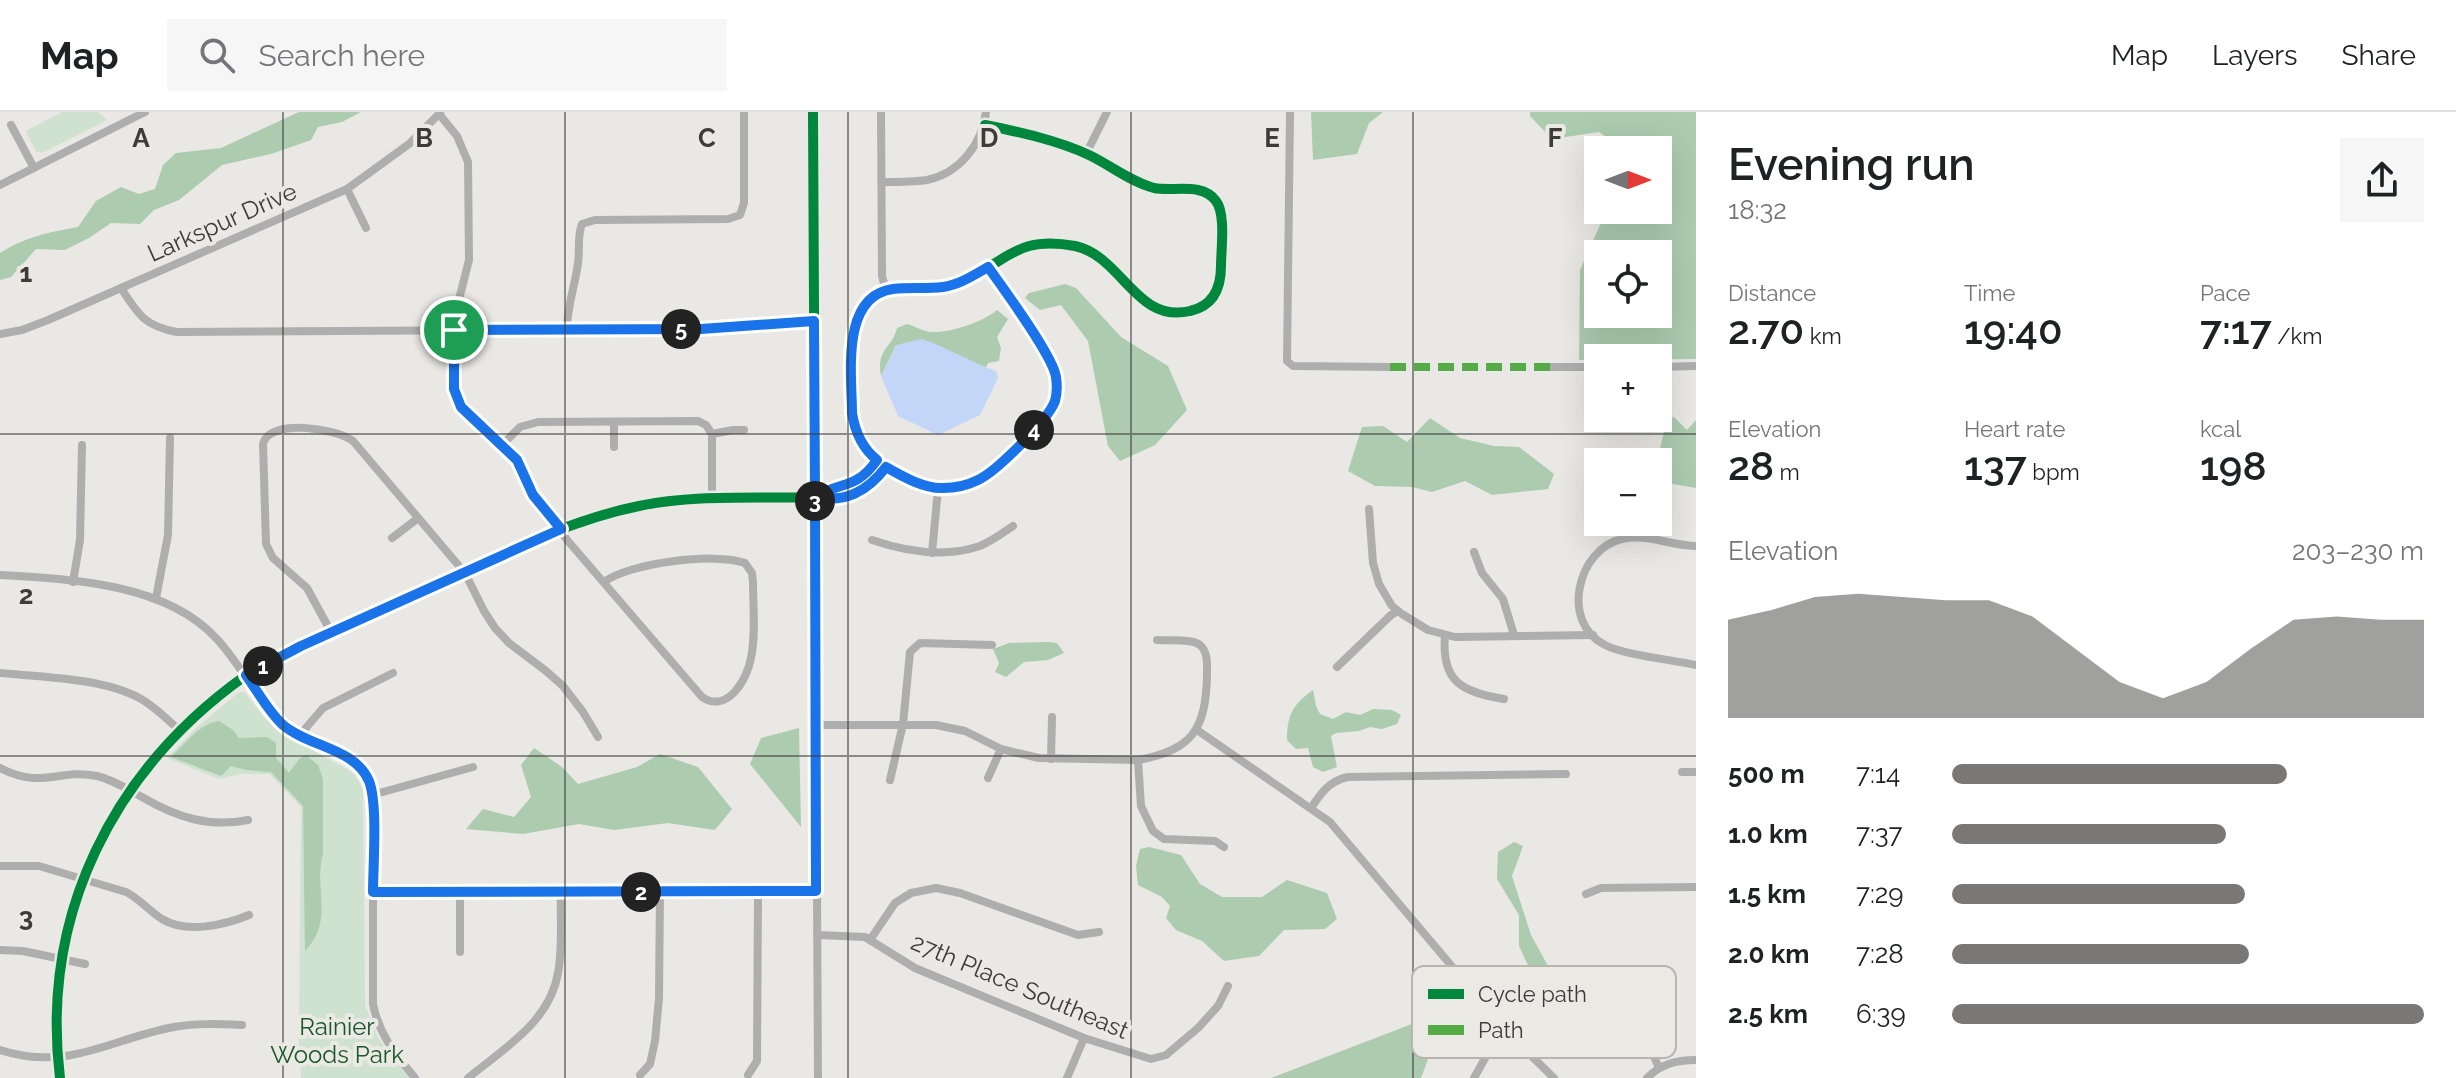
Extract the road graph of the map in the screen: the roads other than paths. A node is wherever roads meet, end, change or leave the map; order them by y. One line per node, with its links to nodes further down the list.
1 (145, 112): 12 (street)
2 (744, 112): 21 (street)
3 (813, 112): 20 (street)
4 (881, 112): 13 (street)
5 (986, 112): 10 (street)
6 (1107, 112): 11 (street)
7 (1290, 112): 25 (street)
8 (440, 113): 15 (street, Larkspur Drive); 22 (street)
9 (11, 125): 12 (street)
10 (985, 125): 11 (street); 13 (street)
11 (1086, 154): 17 (street)
12 (34, 168): 14 (street)
13 (883, 182): 19 (street)
14 (0, 185)
15 (347, 189): 16 (street); 18 (street, Larkspur Drive)
16 (366, 228)
17 (988, 267): 19 (street); 38 (street)
18 (121, 288): 22 (street); 23 (street, Larkspur Drive)
19 (886, 291): 36 (street)
20 (814, 321): 21 (street); 39 (street)
21 (567, 329): 22 (street)
22 (454, 330): 34 (street)
23 (0, 334)
24 (1696, 366): 28 (street)
25 (1390, 367)
26 (1551, 367): 27 (street)
27 (1584, 367)
28 (1672, 367)
29 (614, 422): 31 (street); 34 (street); 35 (street)
30 (744, 430): 31 (street)
31 (712, 434): 40 (street)
32 (170, 438): 54 (street)
33 (82, 445): 52 (street)
34 (502, 445): 44 (street)
35 (614, 447)
36 (877, 460): 37 (street); 39 (street)
37 (886, 467): 38 (street); 39 (street)
38 (938, 489): 49 (street)
39 (815, 497): 40 (street); 70 (street)
40 (712, 500): 44 (street)
41 (1369, 509): 55 (street)
42 (417, 519): 45 (street); 50 (street); 56 (street)
43 (1013, 526): 49 (street)
44 (561, 529): 50 (street); 53 (street)
45 (392, 538)
46 (872, 540): 49 (street)
47 (1696, 546): 59 (street)
48 (1474, 552): 58 (street)
49 (932, 553)
50 (465, 573): 56 (street); 74 (street)
51 (0, 575): 52 (street)
52 (73, 582): 54 (street)
53 (604, 582): 53 (street)
54 (156, 598): 66 (street)
55 (1398, 611): 57 (street); 63 (street)
56 (331, 632): 66 (street)
57 (1445, 635): 58 (street); 67 (street)
58 (1514, 635): 59 (street)
59 (1593, 635): 62 (street)
60 (1157, 640): 72 (street)
61 (992, 645): 69 (street)
62 (1696, 665)
63 (1337, 667)
64 (0, 673): 71 (street)
65 (393, 673): 73 (street)
66 (246, 675): 71 (street); 73 (street)
67 (1504, 699)
68 (1052, 717): 76 (street)
69 (903, 724): 70 (street); 75 (street); 84 (street)
70 (816, 725): 93 (street)
71 (179, 730): 85 (street)
72 (1197, 730): 77 (street); 87 (street)
73 (299, 736): 86 (street)
74 (598, 737)
75 (1001, 749): 76 (street); 83 (street)
76 (1051, 759): 77 (street)
77 (1138, 760): 89 (street)
78 (473, 767): 86 (street)
79 (0, 768): 85 (street)
80 (1682, 772): 81 (street)
81 (1696, 772)
82 (1566, 774): 87 (street)
83 (988, 778)
84 (890, 780)
85 (130, 790): 88 (street); 91 (street)
86 (372, 795): 94 (street)
87 (1311, 808): 108 (street)
88 (248, 820)
89 (1224, 847)
90 (0, 866): 91 (street)
91 (83, 880): 100 (street); 106 (street)
92 (1696, 887): 99 (street)
93 (816, 891): 98 (street); 102 (street)
94 (373, 892): 95 (street); 122 (street)
95 (460, 892): 96 (street); 105 (street)
96 (561, 892): 97 (street); 123 (street)
97 (660, 892): 98 (street); 119 (street)
98 (758, 892): 120 (street)
99 (1586, 894)
100 (249, 915)
101 (1099, 932): 103 (street)
102 (817, 935): 103 (street, 27th Place Southeast); 124 (street)
103 (870, 940): 111 (street, 27th Place Southeast)
104 (0, 950): 106 (street)
105 (460, 952)
106 (62, 959): 107 (street); 113 (street)
107 (85, 964)
108 (1452, 966)
109 (1228, 986): 111 (street, 27th Place Southeast)
110 (242, 1025): 113 (street)
111 (1084, 1038): 125 (street)
112 (0, 1050): 113 (street)
113 (58, 1058): 121 (street)
114 (1485, 1058): 126 (street)
115 (1534, 1058): 127 (street)
116 (1655, 1058): 118 (street)
117 (1696, 1060): 118 (street)
118 (1659, 1068): 128 (street)
119 (640, 1075)
120 (748, 1075)
121 (60, 1078)
122 (415, 1078)
123 (468, 1078)
124 (818, 1078)
125 (1067, 1078)
126 (1474, 1078)
127 (1554, 1078)
128 (1647, 1078)

